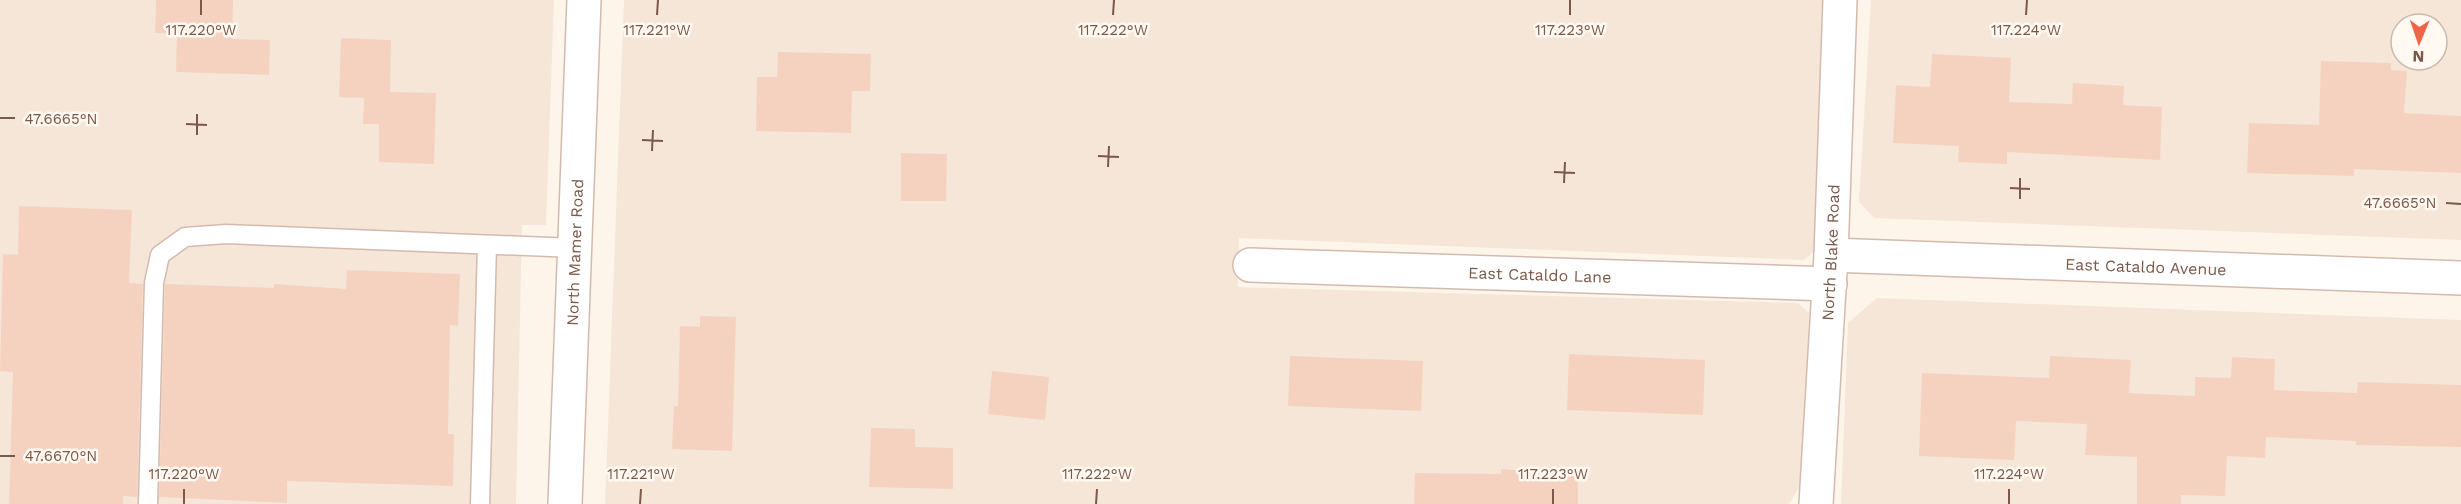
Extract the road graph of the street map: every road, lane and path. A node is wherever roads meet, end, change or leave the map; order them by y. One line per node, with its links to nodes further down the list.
1 (584, 0): 4 (street, North Mamer Road)
2 (1840, 0): 6 (street, North Blake Road)
3 (487, 245): 4 (lane); 8 (lane); 9 (lane)
4 (574, 248): 10 (street, North Mamer Road)
5 (1250, 265): 6 (street, East Cataldo Lane)
6 (1830, 270): 7 (street, East Cataldo Avenue); 11 (street, North Blake Road)
7 (2461, 278)
8 (148, 504)
9 (480, 504)
10 (565, 504)
11 (1816, 504)

